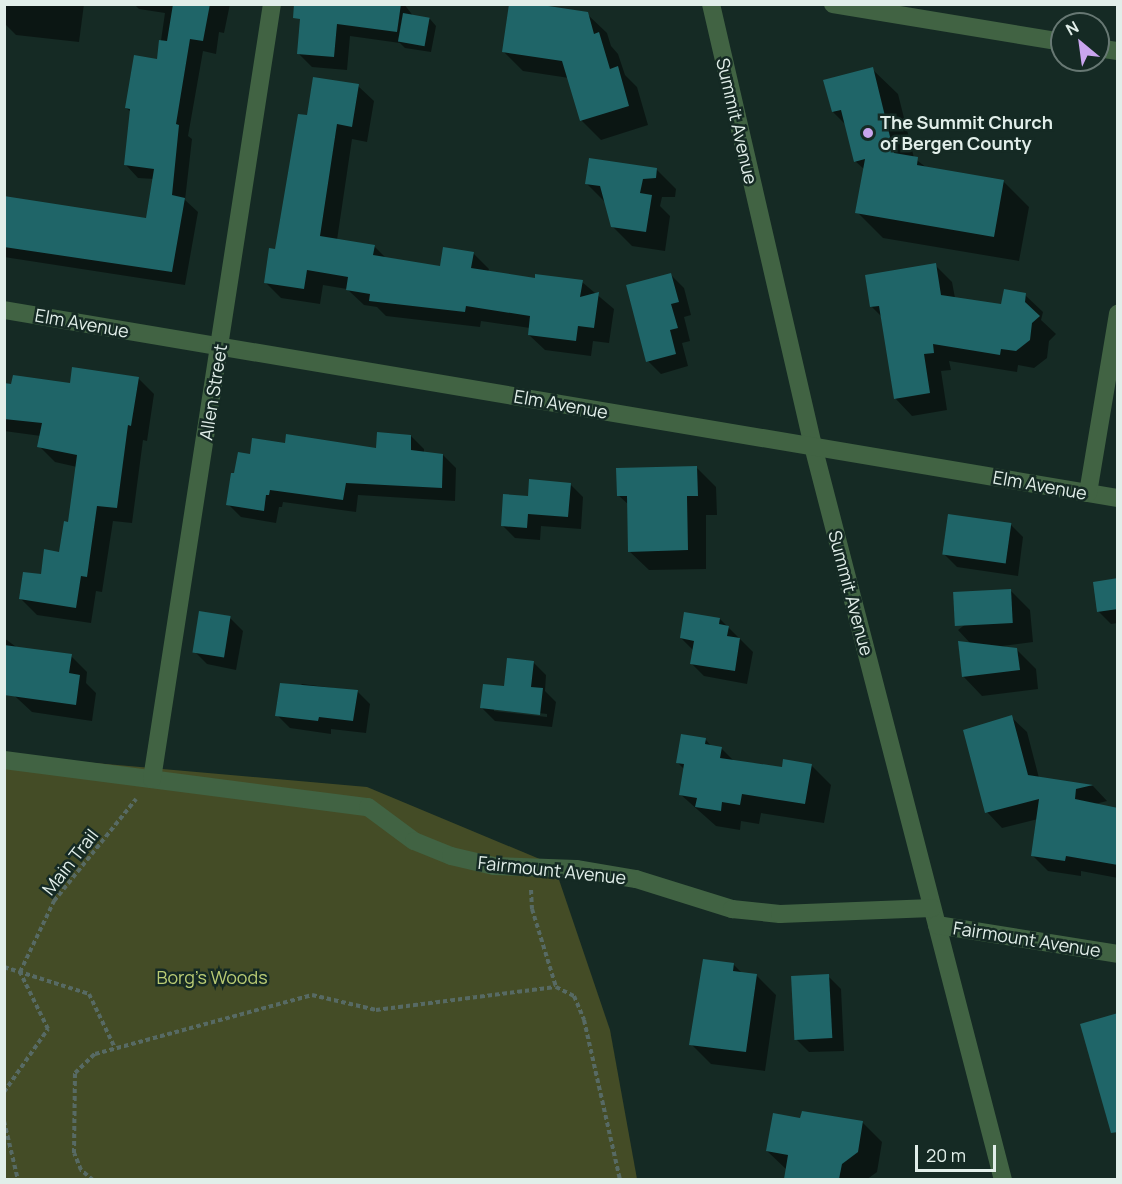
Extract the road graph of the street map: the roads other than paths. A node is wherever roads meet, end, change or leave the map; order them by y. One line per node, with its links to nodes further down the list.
1 (272, 4): 7 (street, Allen Street)
2 (711, 4): 8 (street, Summit Avenue)
3 (833, 4): 4 (street)
4 (1050, 40)
5 (4, 310): 7 (street, Elm Avenue)
6 (1118, 313): 9 (street)
7 (220, 346): 8 (street, Elm Avenue); 12 (street, Allen Street)
8 (813, 447): 9 (street, Elm Avenue); 13 (street, Summit Avenue)
9 (1088, 493): 10 (street, Elm Avenue)
10 (1118, 498)
11 (4, 760): 12 (street, Fairmount Avenue)
12 (152, 779): 13 (street, Fairmount Avenue)
13 (934, 916): 14 (street, Fairmount Avenue); 15 (street, Summit Avenue)
14 (1118, 954)
15 (1003, 1179)

